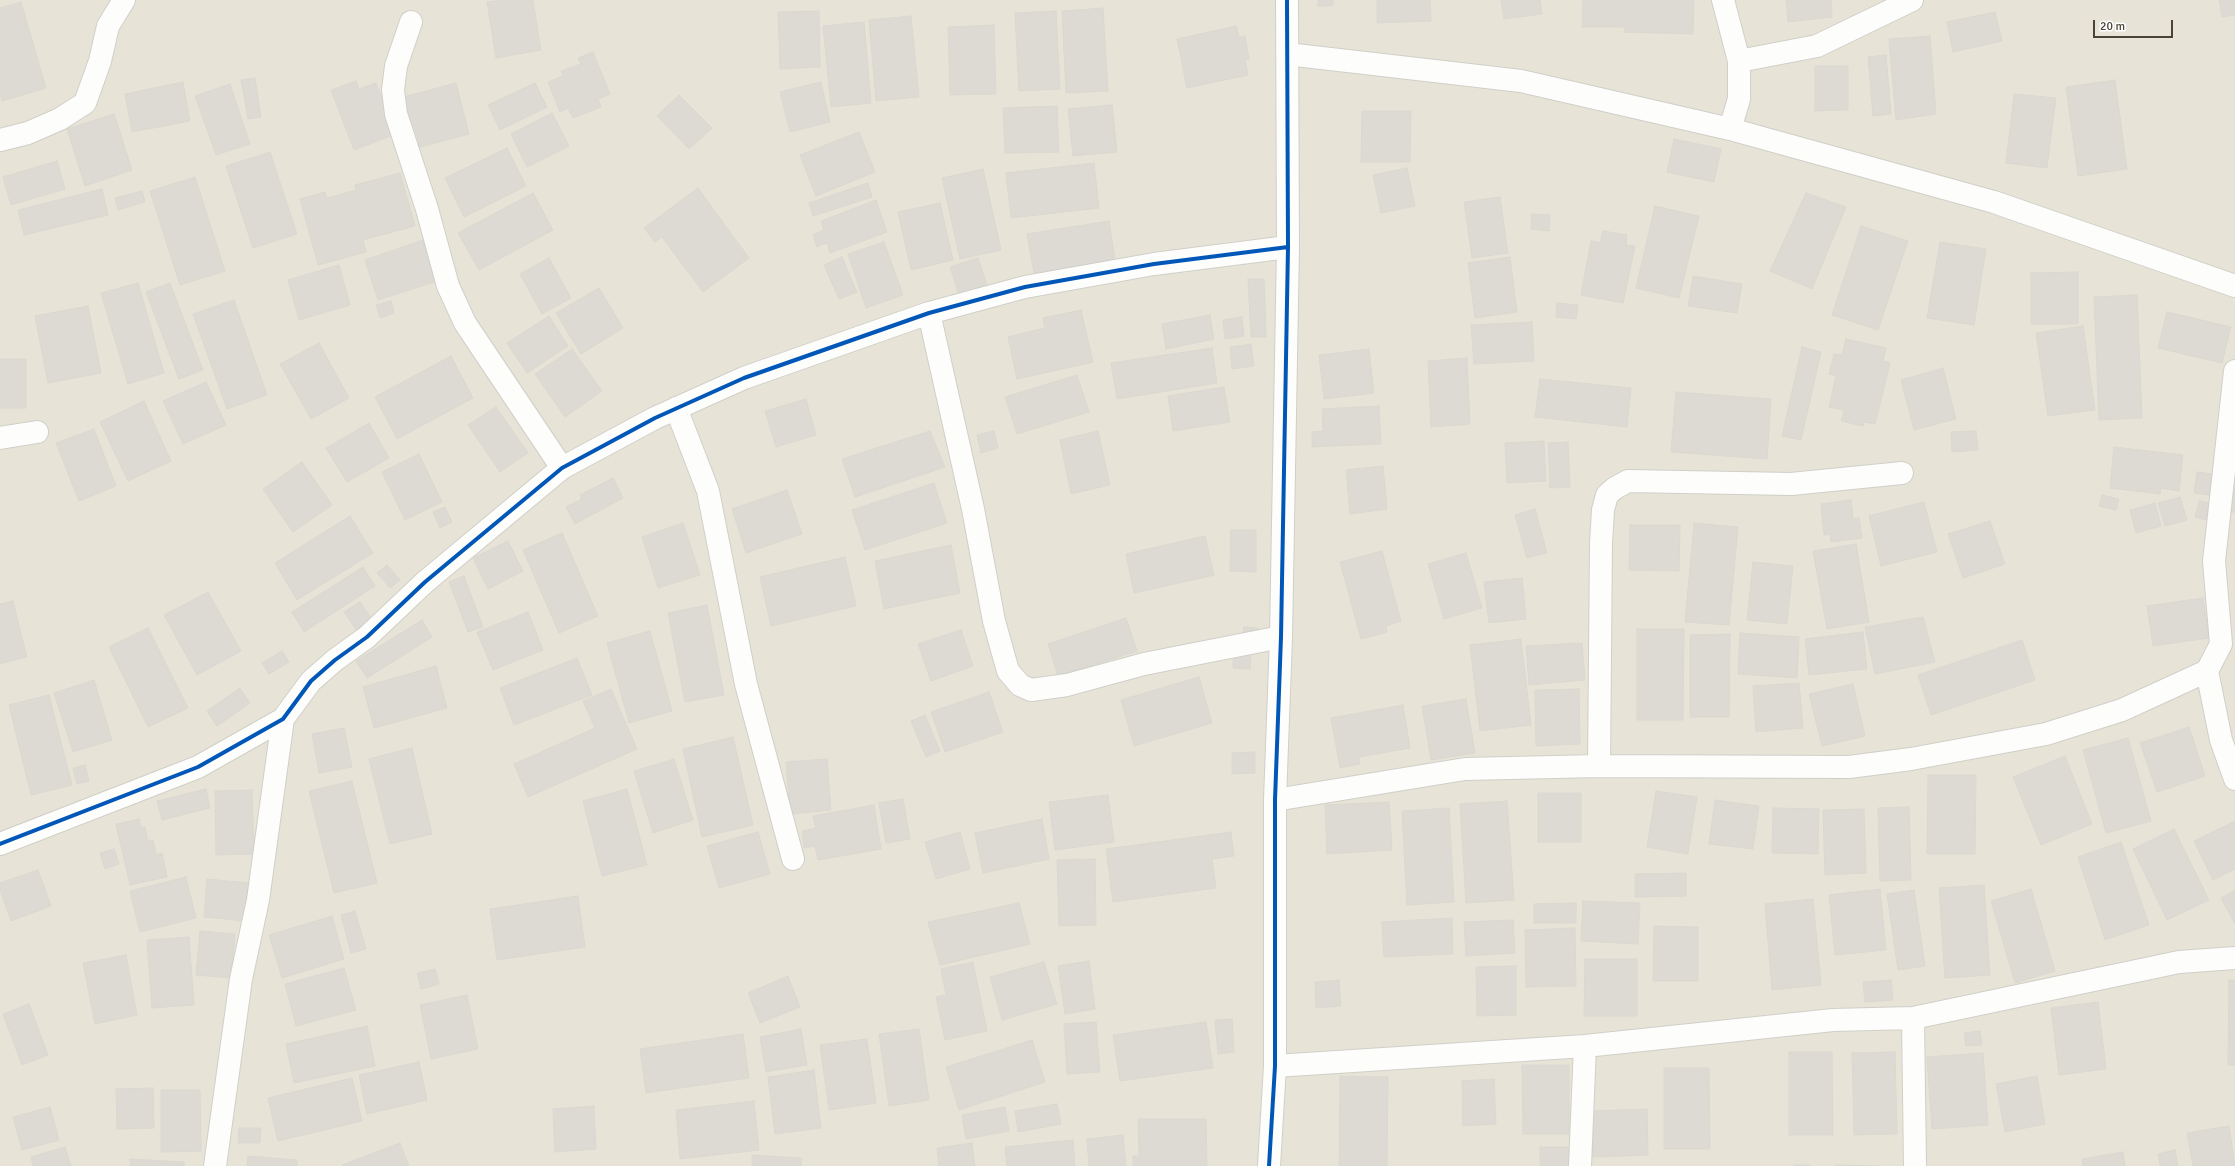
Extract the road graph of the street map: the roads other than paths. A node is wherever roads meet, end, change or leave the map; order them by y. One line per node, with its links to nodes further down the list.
1 (124, 0): 9 (street)
2 (1287, 0): 6 (street)
3 (1723, 0): 7 (street)
4 (1912, 0): 7 (street)
5 (411, 22): 17 (street)
6 (1287, 54): 8 (street); 10 (street)
7 (1739, 61): 8 (street)
8 (1730, 129): 11 (street)
9 (0, 140)
10 (1288, 247): 12 (street); 19 (street)
11 (2235, 286)
12 (929, 313): 14 (street); 19 (street)
13 (2235, 371): 20 (street)
14 (676, 408): 17 (street); 26 (street)
15 (37, 432): 16 (street)
16 (0, 438)
17 (562, 468): 21 (street)
18 (1902, 473): 22 (street)
19 (1281, 637): 24 (street)
20 (2207, 671): 22 (street); 23 (street)
21 (283, 718): 25 (street); 31 (street)
22 (1599, 766): 24 (street)
23 (2235, 779)
24 (1275, 800): 30 (street)
25 (0, 844)
26 (793, 858)
27 (2235, 958): 28 (street)
28 (1913, 1018): 29 (street); 34 (street)
29 (1585, 1046): 30 (street); 33 (street)
30 (1275, 1066): 32 (street)
31 (215, 1166)
32 (1269, 1166)
33 (1580, 1166)
34 (1914, 1166)

